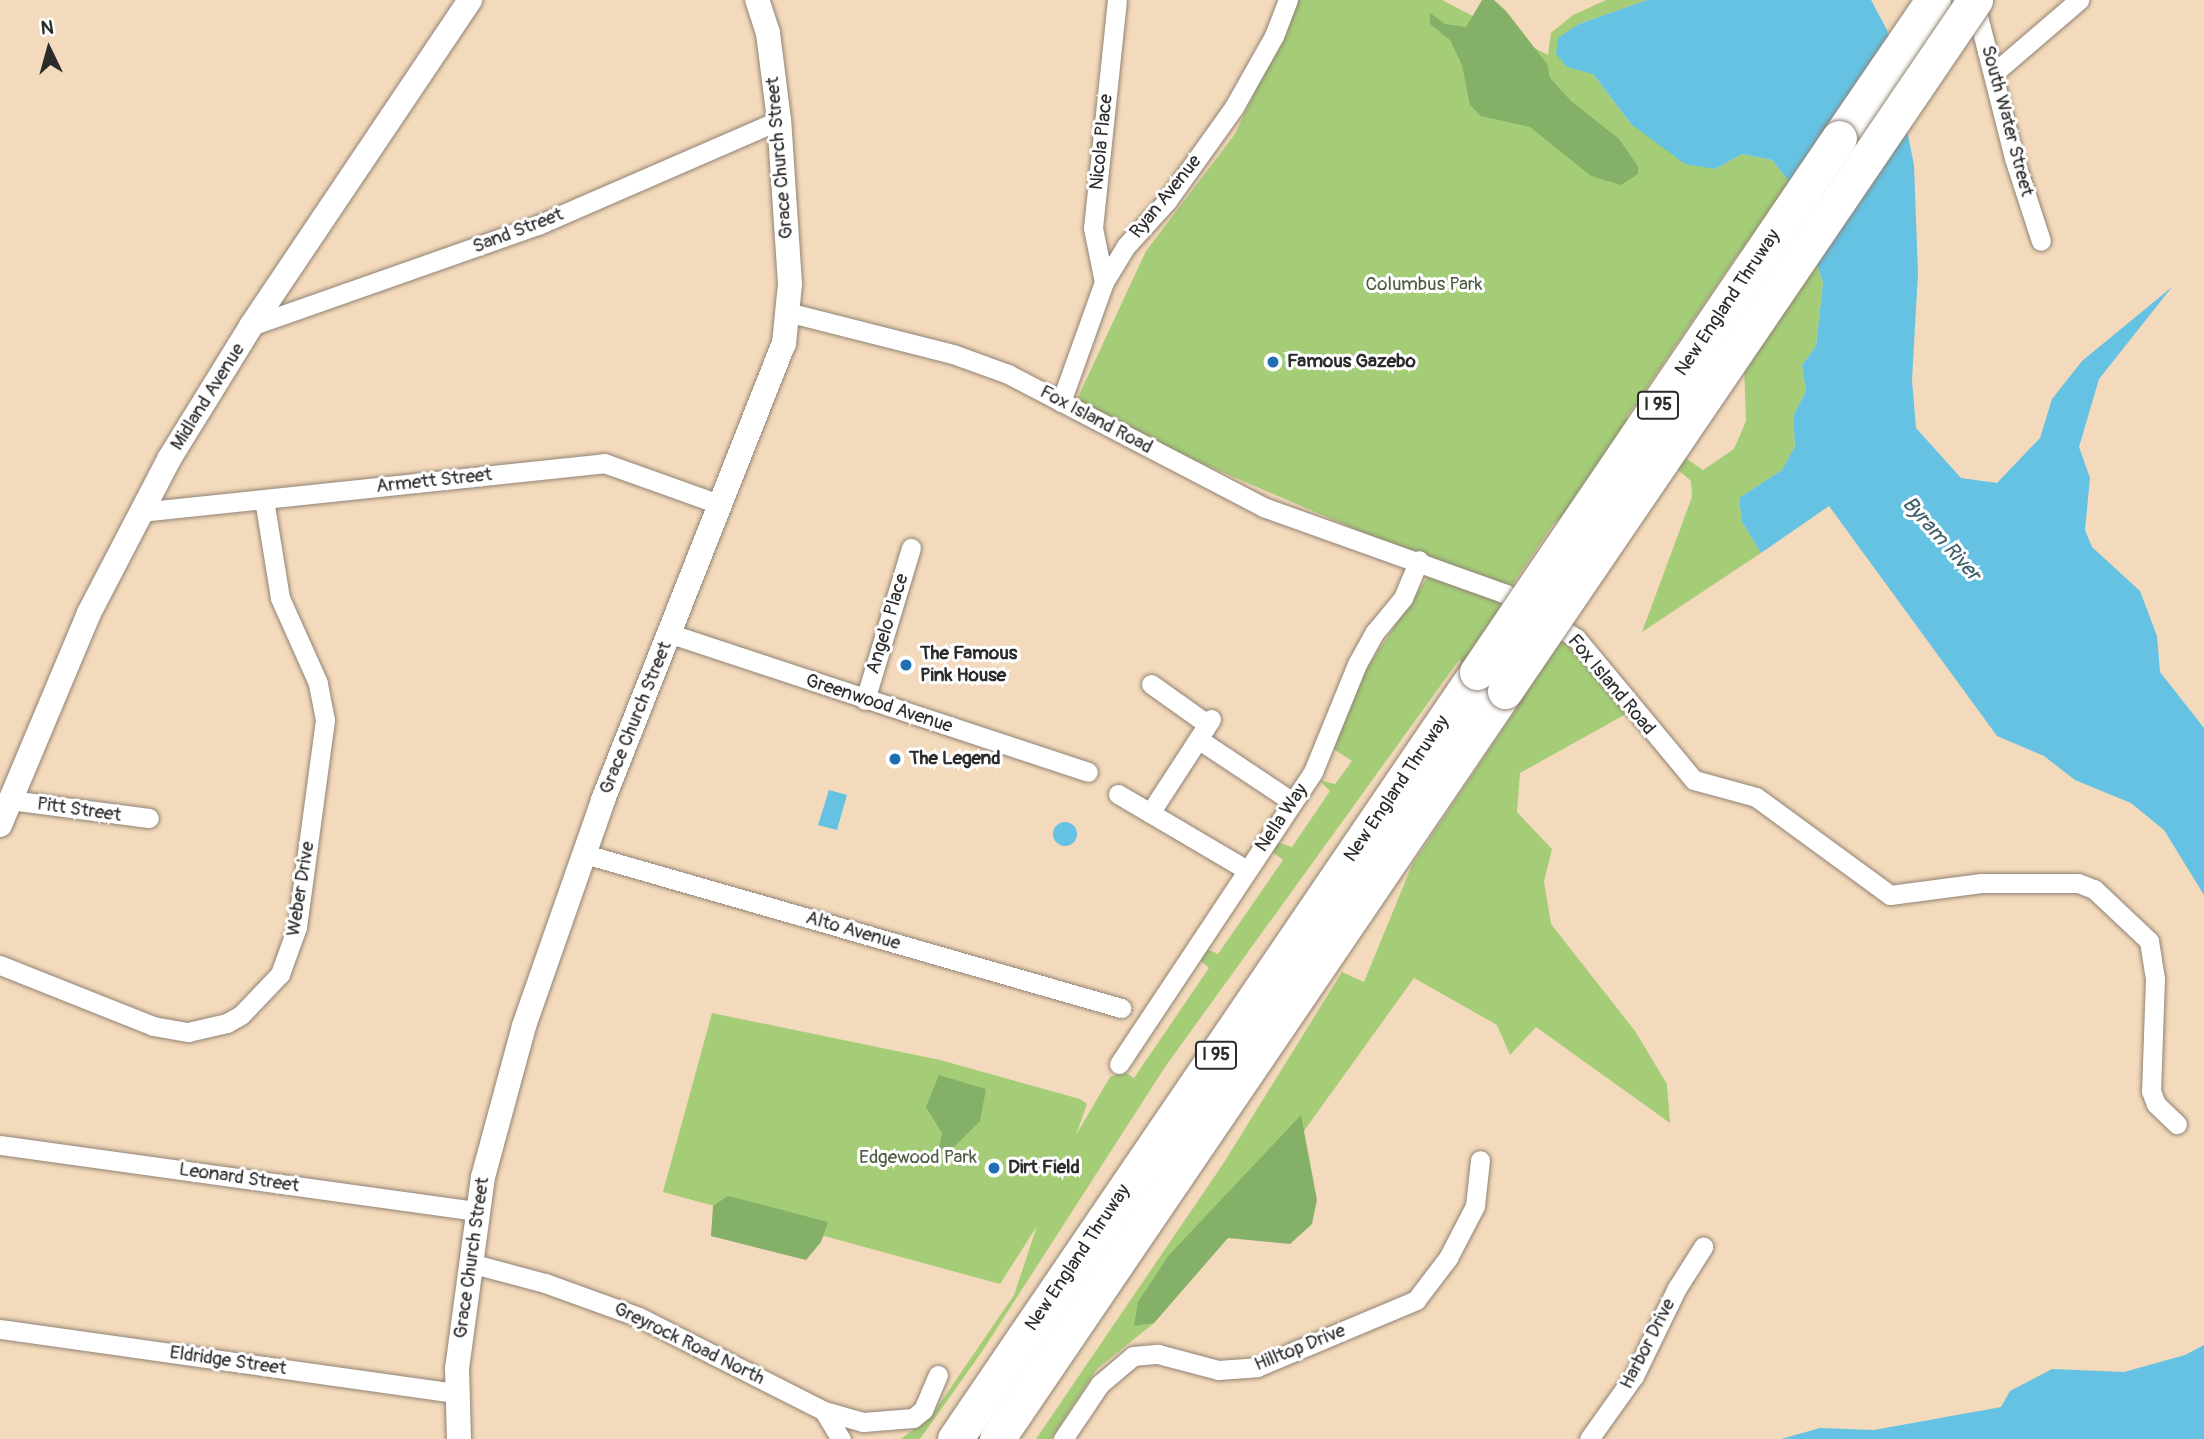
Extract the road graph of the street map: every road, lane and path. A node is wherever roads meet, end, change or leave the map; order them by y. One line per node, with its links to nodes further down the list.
1 (470, 0): 13 (street, Midland Avenue)
2 (757, 0): 9 (street, Grace Church Street)
3 (1117, 0): 11 (street, Nicola Place)
4 (1288, 0): 11 (street, Ryan Avenue)
5 (1933, 0): 50 (highway, New England Thruway / I 95, bridge)
6 (1974, 0): 8 (street, South Water Street); 51 (highway, New England Thruway / I 95, bridge)
7 (2079, 0): 8 (street)
8 (1995, 72): 10 (street, South Water Street)
9 (779, 120): 12 (street, Grace Church Street); 13 (street, Sand Street)
10 (2041, 241)
11 (1104, 282): 14 (street, Ryan Avenue)
12 (787, 312): 14 (street, Fox Island Road); 16 (street, Grace Church Street)
13 (251, 326): 17 (street, Midland Avenue)
14 (1061, 402): 19 (street, Fox Island Road)
15 (264, 499): 16 (street, Armett Street); 17 (street, Armett Street); 33 (street, Weber Drive)
16 (721, 505): 20 (street, Grace Church Street)
17 (140, 512): 26 (street, Midland Avenue)
18 (911, 548): 22 (street, Angelo Place)
19 (1419, 560): 27 (street, Nella Way); 36 (street, Fox Island Road)
20 (671, 634): 22 (street, Greenwood Avenue); 31 (street, Grace Church Street)
21 (1151, 684): 23 (street)
22 (865, 701): 24 (street, Greenwood Avenue)
23 (1205, 727): 27 (street); 28 (street)
24 (1088, 772)
25 (1118, 794): 28 (street)
26 (10, 800): 29 (street, Pitt Street); 30 (street, Midland Avenue)
27 (1293, 802): 32 (street, Nella Way)
28 (1150, 813): 32 (street)
29 (149, 818)
30 (0, 825)
31 (585, 854): 34 (street, Alto Avenue); 39 (street, Grace Church Street)
32 (1247, 870): 35 (street, Nella Way)
33 (0, 965)
34 (1121, 1008)
35 (1119, 1063)
36 (2177, 1124)
37 (0, 1145): 39 (street, Leonard Street)
38 (1480, 1160): 52 (street, Hilltop Drive)
39 (478, 1211): 41 (street, Grace Church Street)
40 (1703, 1247): 53 (street, Harbor Drive)
41 (470, 1264): 44 (street, Grace Church Street); 45 (street, Greyrock Road North)
42 (0, 1329): 44 (street, Eldridge Street)
43 (938, 1375): 46 (street)
44 (457, 1394): 47 (street, Grace Church Street)
45 (824, 1410): 46 (street, Greyrock Road North); 48 (street)
46 (913, 1418): 49 (street)
47 (459, 1439)
48 (841, 1439)
49 (895, 1439)
50 (955, 1439)
51 (997, 1439)
52 (1063, 1439)
53 (1588, 1439)

